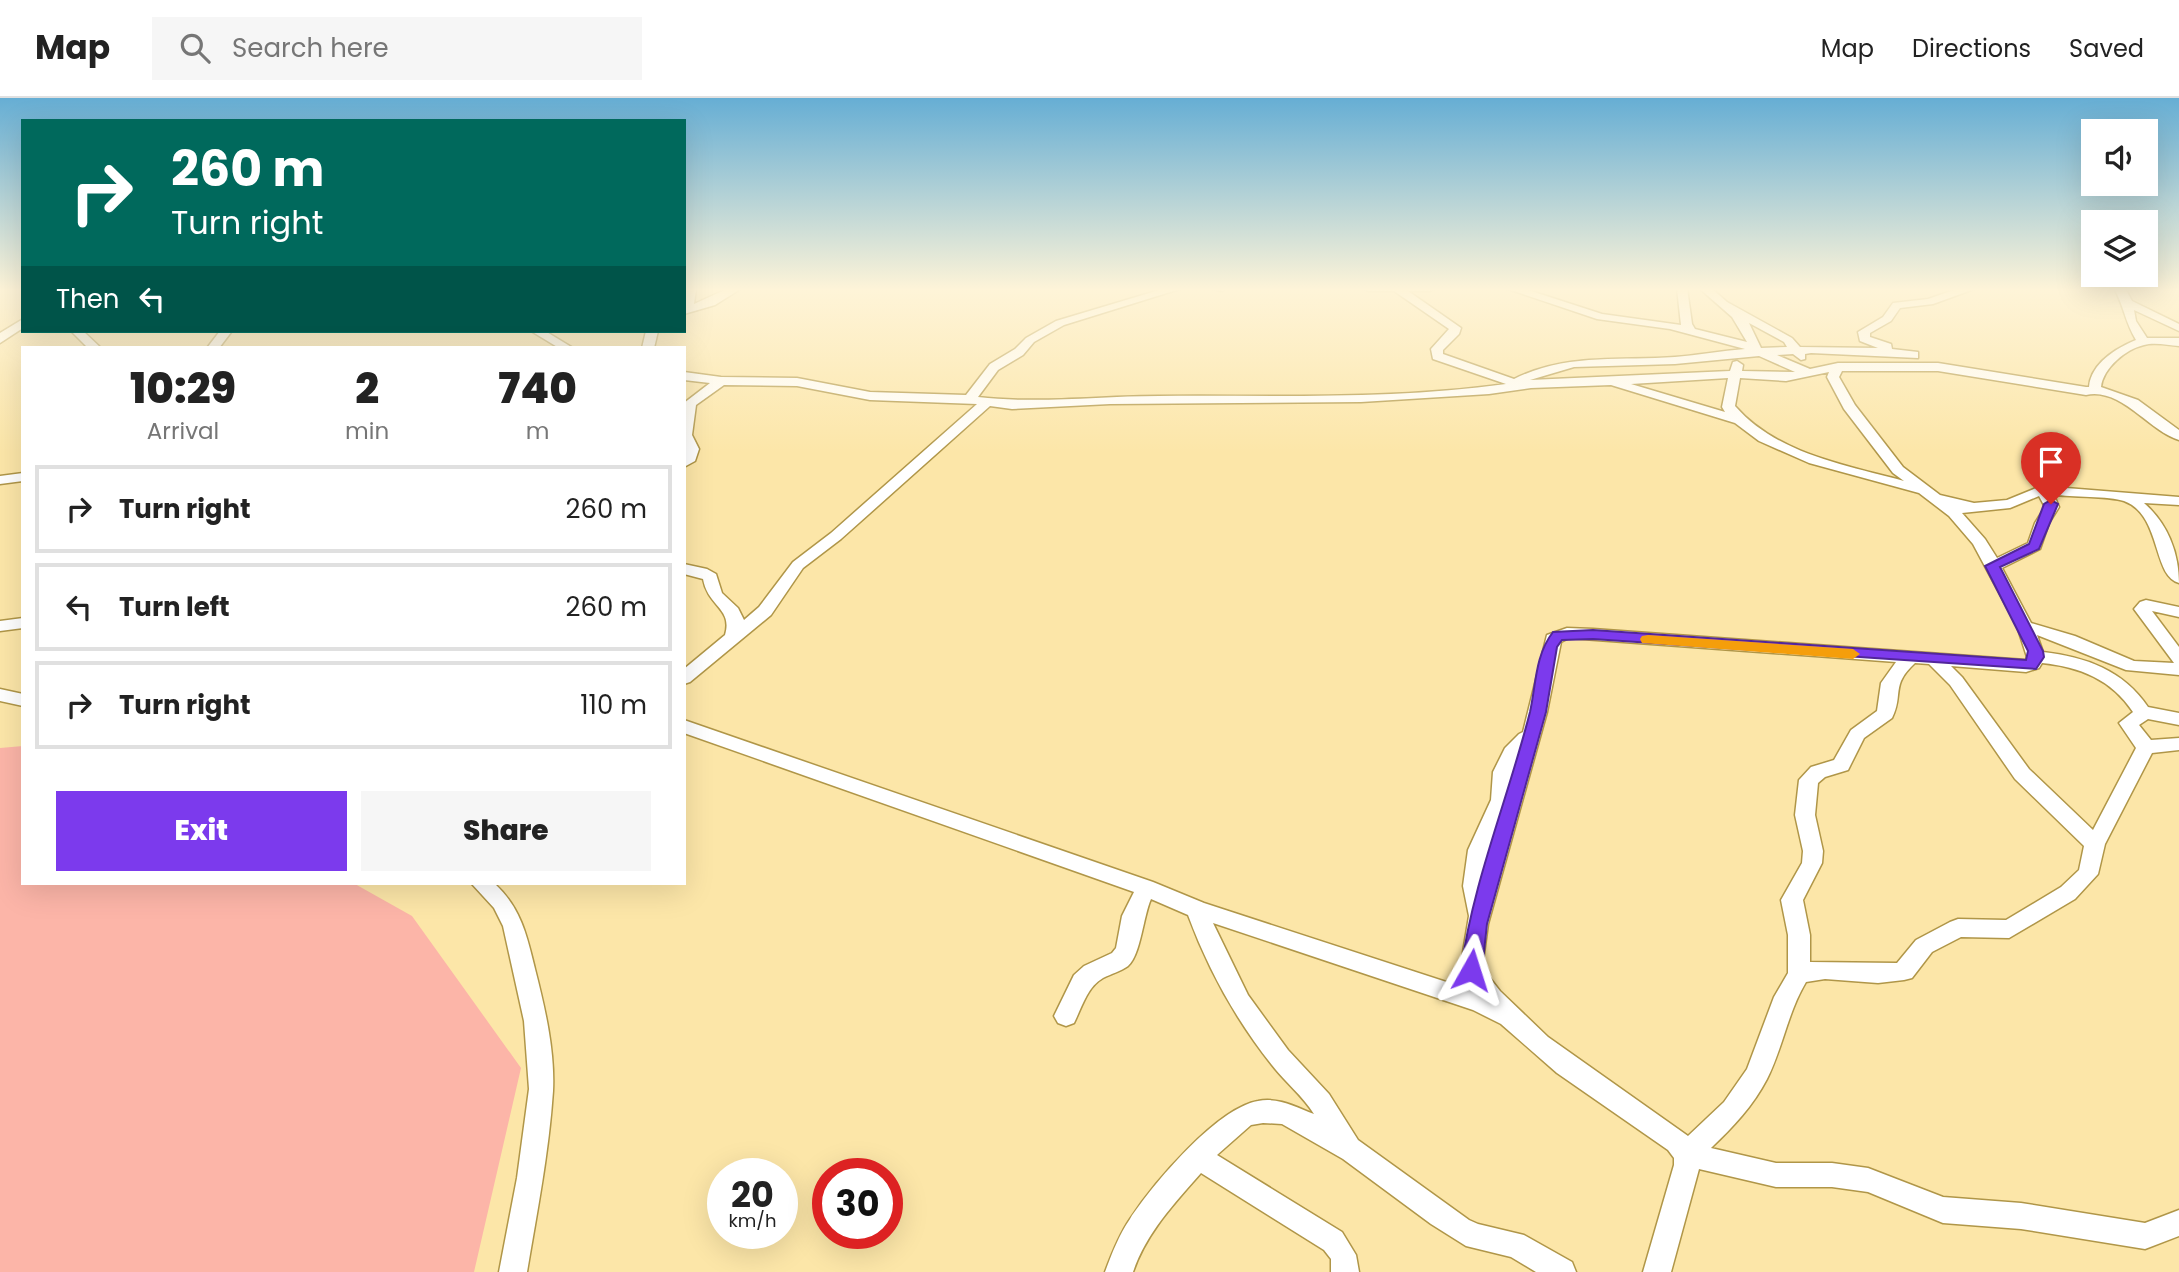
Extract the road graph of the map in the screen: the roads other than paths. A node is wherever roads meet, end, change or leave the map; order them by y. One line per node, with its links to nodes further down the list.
1 (1027, 343): 20 (street)
2 (1444, 343): 18 (street)
3 (1727, 343): 10 (street)
4 (1752, 343): 10 (street)
5 (1791, 343): 9 (street)
6 (1859, 343): 12 (street)
7 (1876, 343): 11 (street)
8 (2139, 343): 19 (street)
9 (1798, 351): 10 (street); 12 (street); 12 (street)
10 (1755, 352): 12 (street); 14 (street); 18 (street)
11 (1914, 355): 12 (street); 13 (street)
12 (1829, 366): 13 (street); 14 (street); 32 (street)
13 (1938, 367): 19 (street)
14 (1734, 374): 17 (street); 23 (street)
15 (686, 376): 16 (street)
16 (721, 381): 20 (street); 22 (street)
17 (1610, 382): 18 (street); 23 (street)
18 (1515, 384): 21 (street)
19 (2095, 389): 24 (street)
20 (970, 399): 21 (street)
21 (987, 402): 44 (street)
22 (687, 407)
23 (1743, 422): 32 (street)
24 (2179, 436)
25 (687, 445): 26 (street)
26 (686, 460)
27 (21, 477): 28 (street)
28 (0, 480)
29 (21, 490): 31 (street)
30 (2041, 490): 33 (street); 35 (street); 37 (street)
31 (0, 491)
32 (1930, 496): 35 (street); 36 (street)
33 (2126, 496): 34 (street); 39 (street)
34 (2179, 501)
35 (1974, 508): 36 (street)
36 (1954, 513): 37 (street)
37 (1993, 566): 43 (street)
38 (686, 570): 44 (street)
39 (2179, 579)
40 (2179, 612): 47 (street)
41 (21, 623): 42 (street)
42 (0, 626)
43 (2025, 626): 46 (street); 49 (street)
44 (733, 638): 50 (street)
45 (1911, 657): 48 (street); 62 (street); 63 (street)
46 (2036, 657): 48 (street); 53 (street)
47 (2179, 659)
48 (1935, 660): 58 (street)
49 (2179, 669)
50 (686, 676)
51 (0, 695): 52 (street)
52 (21, 700)
53 (2142, 712): 54 (street); 57 (street)
54 (2179, 719)
55 (686, 727): 60 (street)
56 (2179, 744): 57 (street)
57 (2146, 747): 58 (street)
58 (2095, 844): 63 (street)
59 (482, 885): 71 (street)
60 (1146, 888): 61 (street); 65 (street)
61 (1197, 909): 64 (street); 67 (street)
62 (1471, 970): 64 (street); 66 (street)
63 (1799, 975): 68 (street)
64 (1480, 1003): 66 (street)
65 (1066, 1016)
66 (1507, 1017): 68 (street)
67 (1351, 1151): 69 (street); 74 (street)
68 (1687, 1154): 70 (street); 75 (street)
69 (1199, 1158): 72 (street); 73 (street)
70 (2179, 1223)
71 (513, 1272)
72 (1119, 1272)
73 (1345, 1272)
74 (1562, 1272)
75 (1657, 1272)

